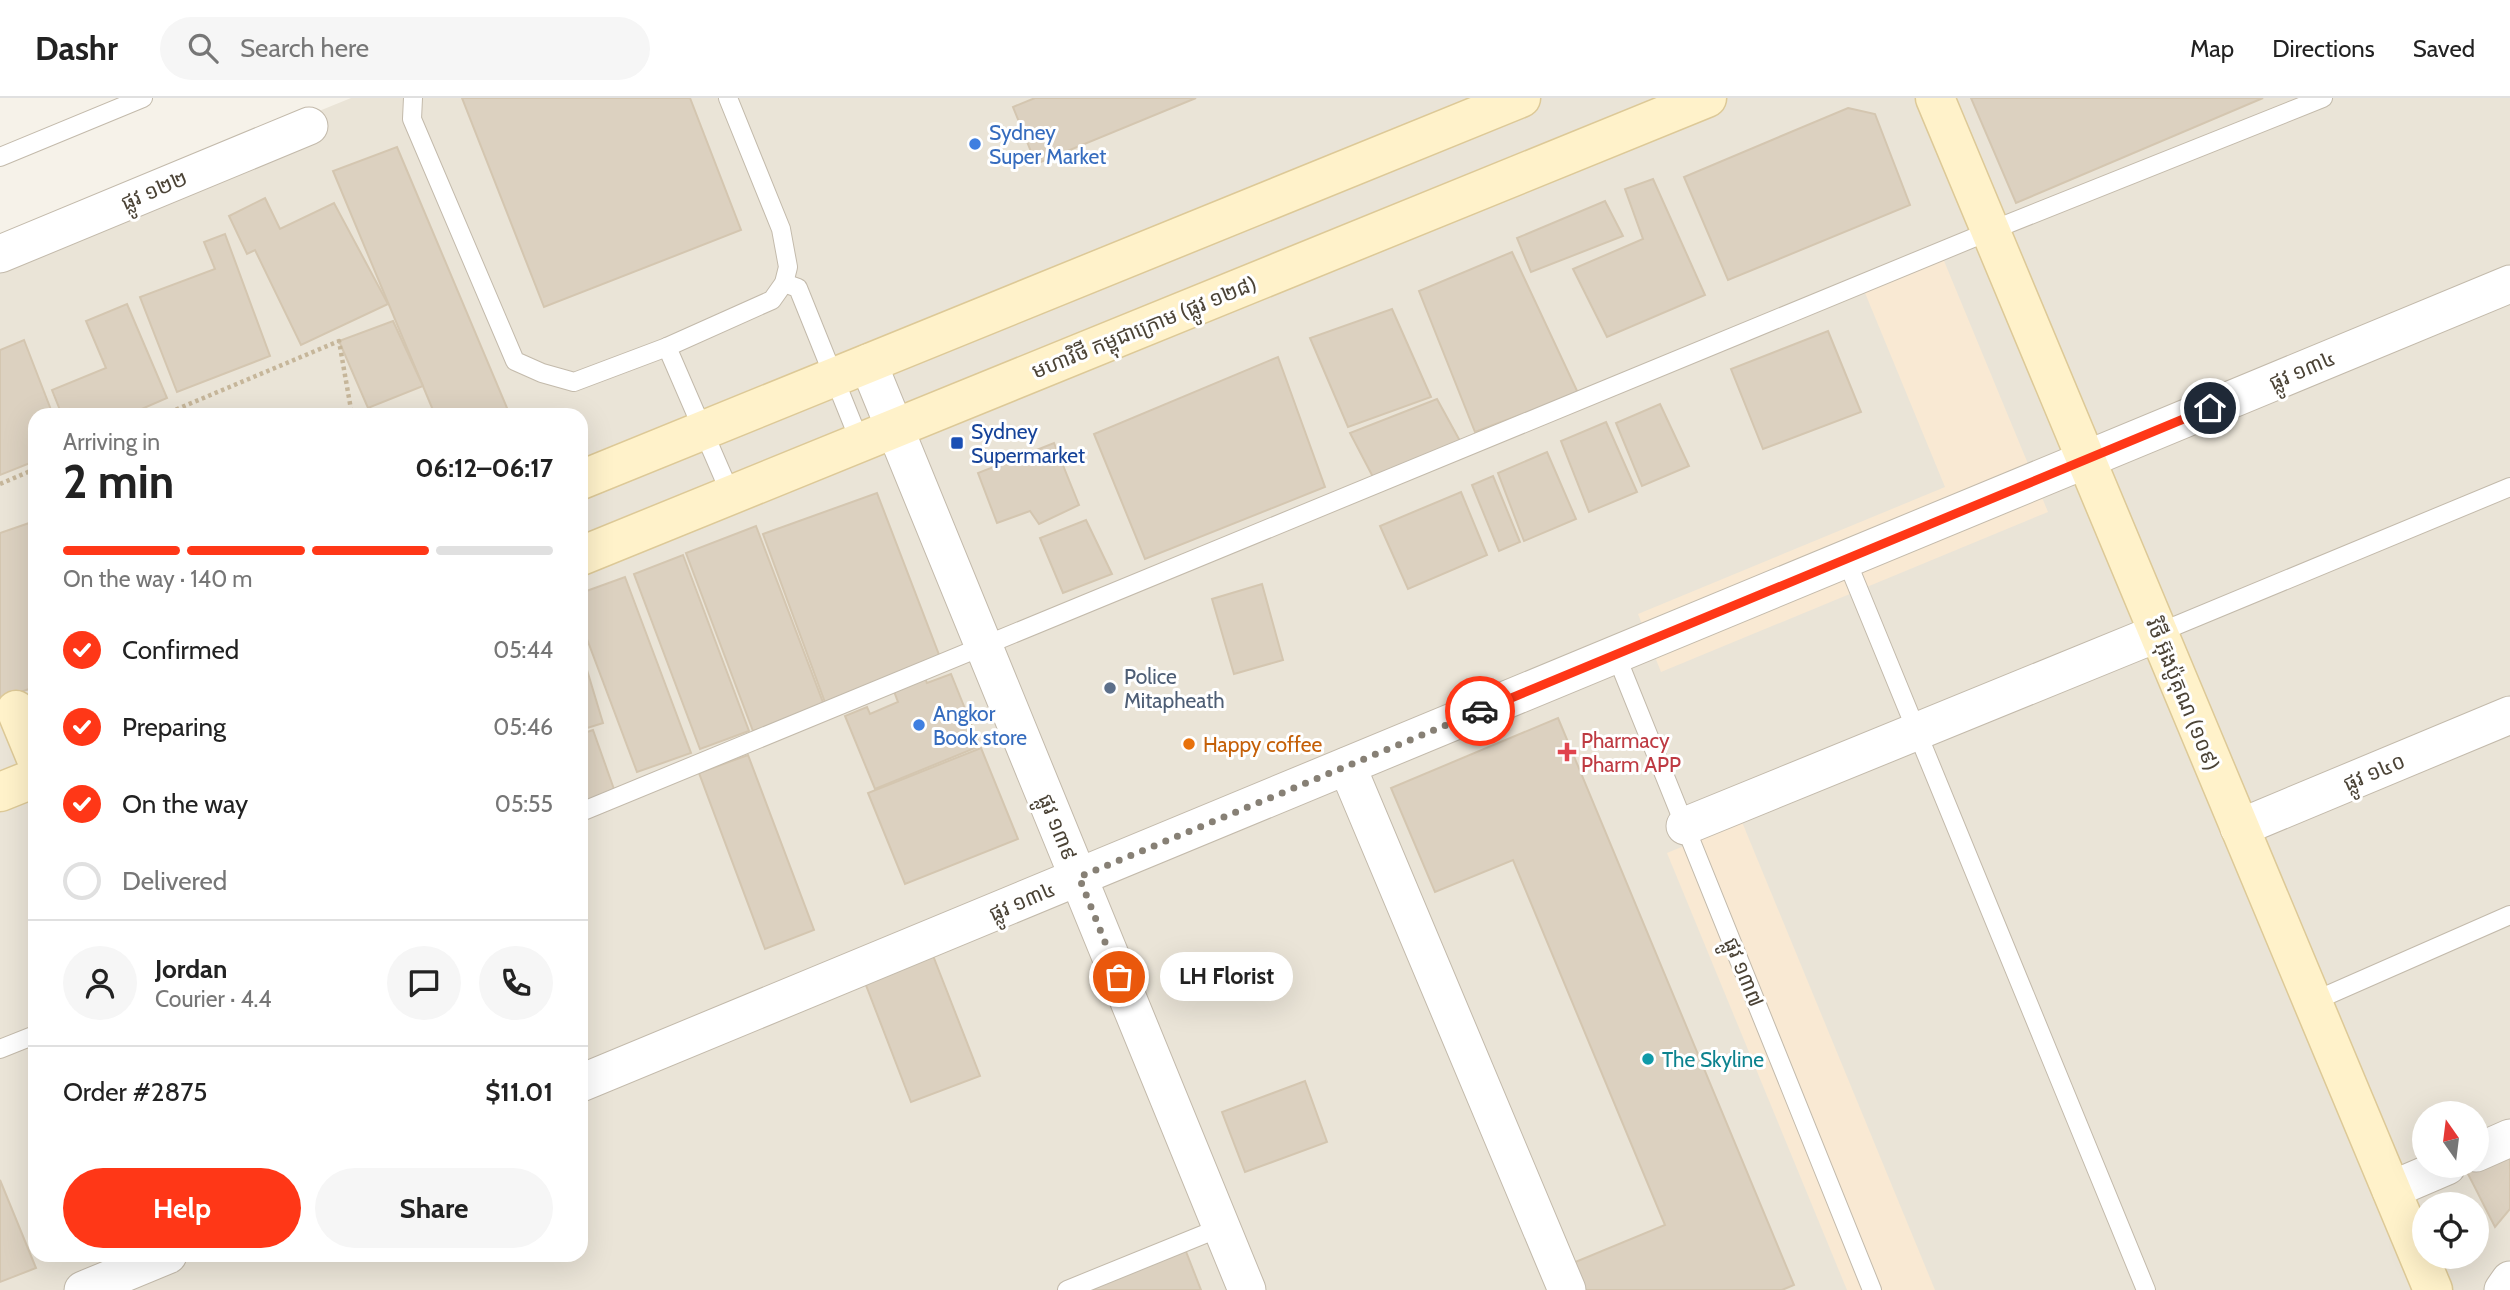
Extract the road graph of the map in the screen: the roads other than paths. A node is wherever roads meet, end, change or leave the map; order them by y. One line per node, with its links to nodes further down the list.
1 (144, 98): 9 (lane)
2 (414, 98): 14 (lane)
3 (728, 98): 12 (lane)
4 (1521, 98): 15 (main road)
5 (1707, 98): 17 (main road, មហាវិថី កម្ពុជាក្រោម (ផ្លូវ ១២៨))
6 (1935, 98): 10 (main road, វិថី អ៊ុងប៉ូគុណ (១០៩))
7 (2323, 98): 10 (lane)
8 (309, 127): 11 (street, ផ្លូវ ១២២)
9 (0, 157)
10 (1990, 232): 18 (main road, វិថី អ៊ុងប៉ូគុណ (១០៩)); 25 (lane)
11 (0, 254)
12 (784, 283): 14 (lane); 15 (lane)
13 (2510, 284): 18 (street, ផ្លូវ ១៣៤)
14 (667, 347): 16 (lane)
15 (851, 370): 16 (main road); 17 (street, ផ្លូវ ១៣៩)
16 (704, 430): 19 (main road); 21 (lane)
17 (877, 435): 21 (main road, មហាវិថី កម្ពុជាក្រោម (ផ្លូវ ១២៨)); 25 (street, ផ្លូវ ១៣៩)
18 (2085, 460): 23 (street, ផ្លូវ ១៣៤); 24 (main road, វិថី អ៊ុងប៉ូគុណ (១០៩))
19 (588, 477)
20 (2510, 486): 24 (lane)
21 (731, 495): 22 (main road, មហាវិថី កម្ពុជាក្រោម (ផ្លូវ ១២៨))
22 (588, 553)
23 (1846, 559): 26 (street, ផ្លូវ ១៣៤); 29 (lane)
24 (2158, 633): 29 (street); 36 (main road, វិថី អ៊ុងប៉ូគុណ (១០៩))
25 (984, 647): 34 (lane); 37 (street, ផ្លូវ ១៣៩)
26 (1616, 654): 31 (street, ផ្លូវ ១៣៤); 35 (lane, ផ្លូវ ១៣៧)
27 (17, 710): 30 (main road)
28 (2510, 715): 36 (street, ផ្លូវ ១៤០)
29 (1917, 732): 35 (street); 55 (lane)
30 (28, 738)
31 (1347, 766): 37 (street, ផ្លូវ ១៣៤); 53 (street)
32 (28, 781): 33 (main road)
33 (0, 792)
34 (588, 809)
35 (1685, 826): 54 (lane, ផ្លូវ ១៣៧)
36 (2239, 828): 39 (main road, វិថី អ៊ុងប៉ូគុណ (១០៩))
37 (1079, 877): 42 (street, ផ្លូវ ១៣៤); 47 (street, ផ្លូវ ១៣៩)
38 (2510, 915): 39 (lane)
39 (2312, 1002): 46 (main road, វិថី អ៊ុងប៉ូគុណ (១០៩))
40 (28, 1038): 41 (lane)
41 (0, 1049)
42 (588, 1080)
43 (2510, 1138): 44 (street)
44 (2489, 1147)
45 (2418, 1178): 46 (street)
46 (2390, 1190): 56 (main road, វិថី អ៊ុងប៉ូគុណ (១០៩))
47 (1222, 1227): 51 (lane); 52 (street, ផ្លូវ ១៣៩)
48 (151, 1262): 50 (street)
49 (2510, 1280): 57 (street)
50 (83, 1290)
51 (1067, 1290)
52 (1247, 1290)
53 (1567, 1290)
54 (1872, 1290)
55 (2146, 1290)
56 (2433, 1290)
57 (2502, 1290)

